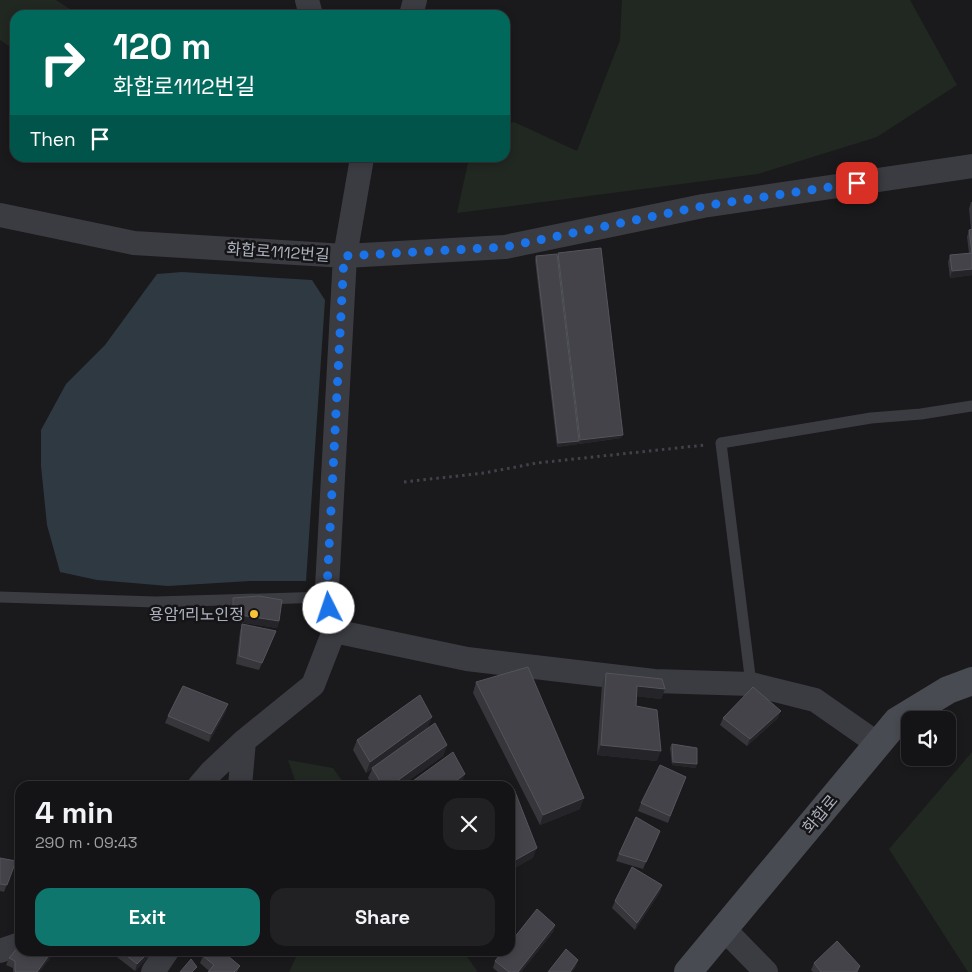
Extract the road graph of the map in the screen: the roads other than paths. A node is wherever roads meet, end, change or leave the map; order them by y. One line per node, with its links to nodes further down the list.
1 (361, 162): 4 (street)
2 (972, 166): 4 (street, 화합로1112번길)
3 (0, 215): 4 (street, 화합로1112번길)
4 (344, 256): 7 (street)
5 (972, 406): 10 (lane)
6 (0, 597): 7 (lane)
7 (328, 597): 8 (street)
8 (334, 631): 10 (street); 11 (street)
9 (972, 681): 12 (main road, 화합로)
10 (751, 684): 12 (street)
11 (244, 741): 13 (street); 14 (street)
12 (878, 744): 15 (main road, 화합로)
13 (203, 781)
14 (240, 781)
15 (724, 929): 20 (main road, 화합로); 21 (street)
16 (15, 946): 17 (street)
17 (0, 951)
18 (164, 956): 19 (street)
19 (153, 972)
20 (688, 972)
21 (766, 972)

